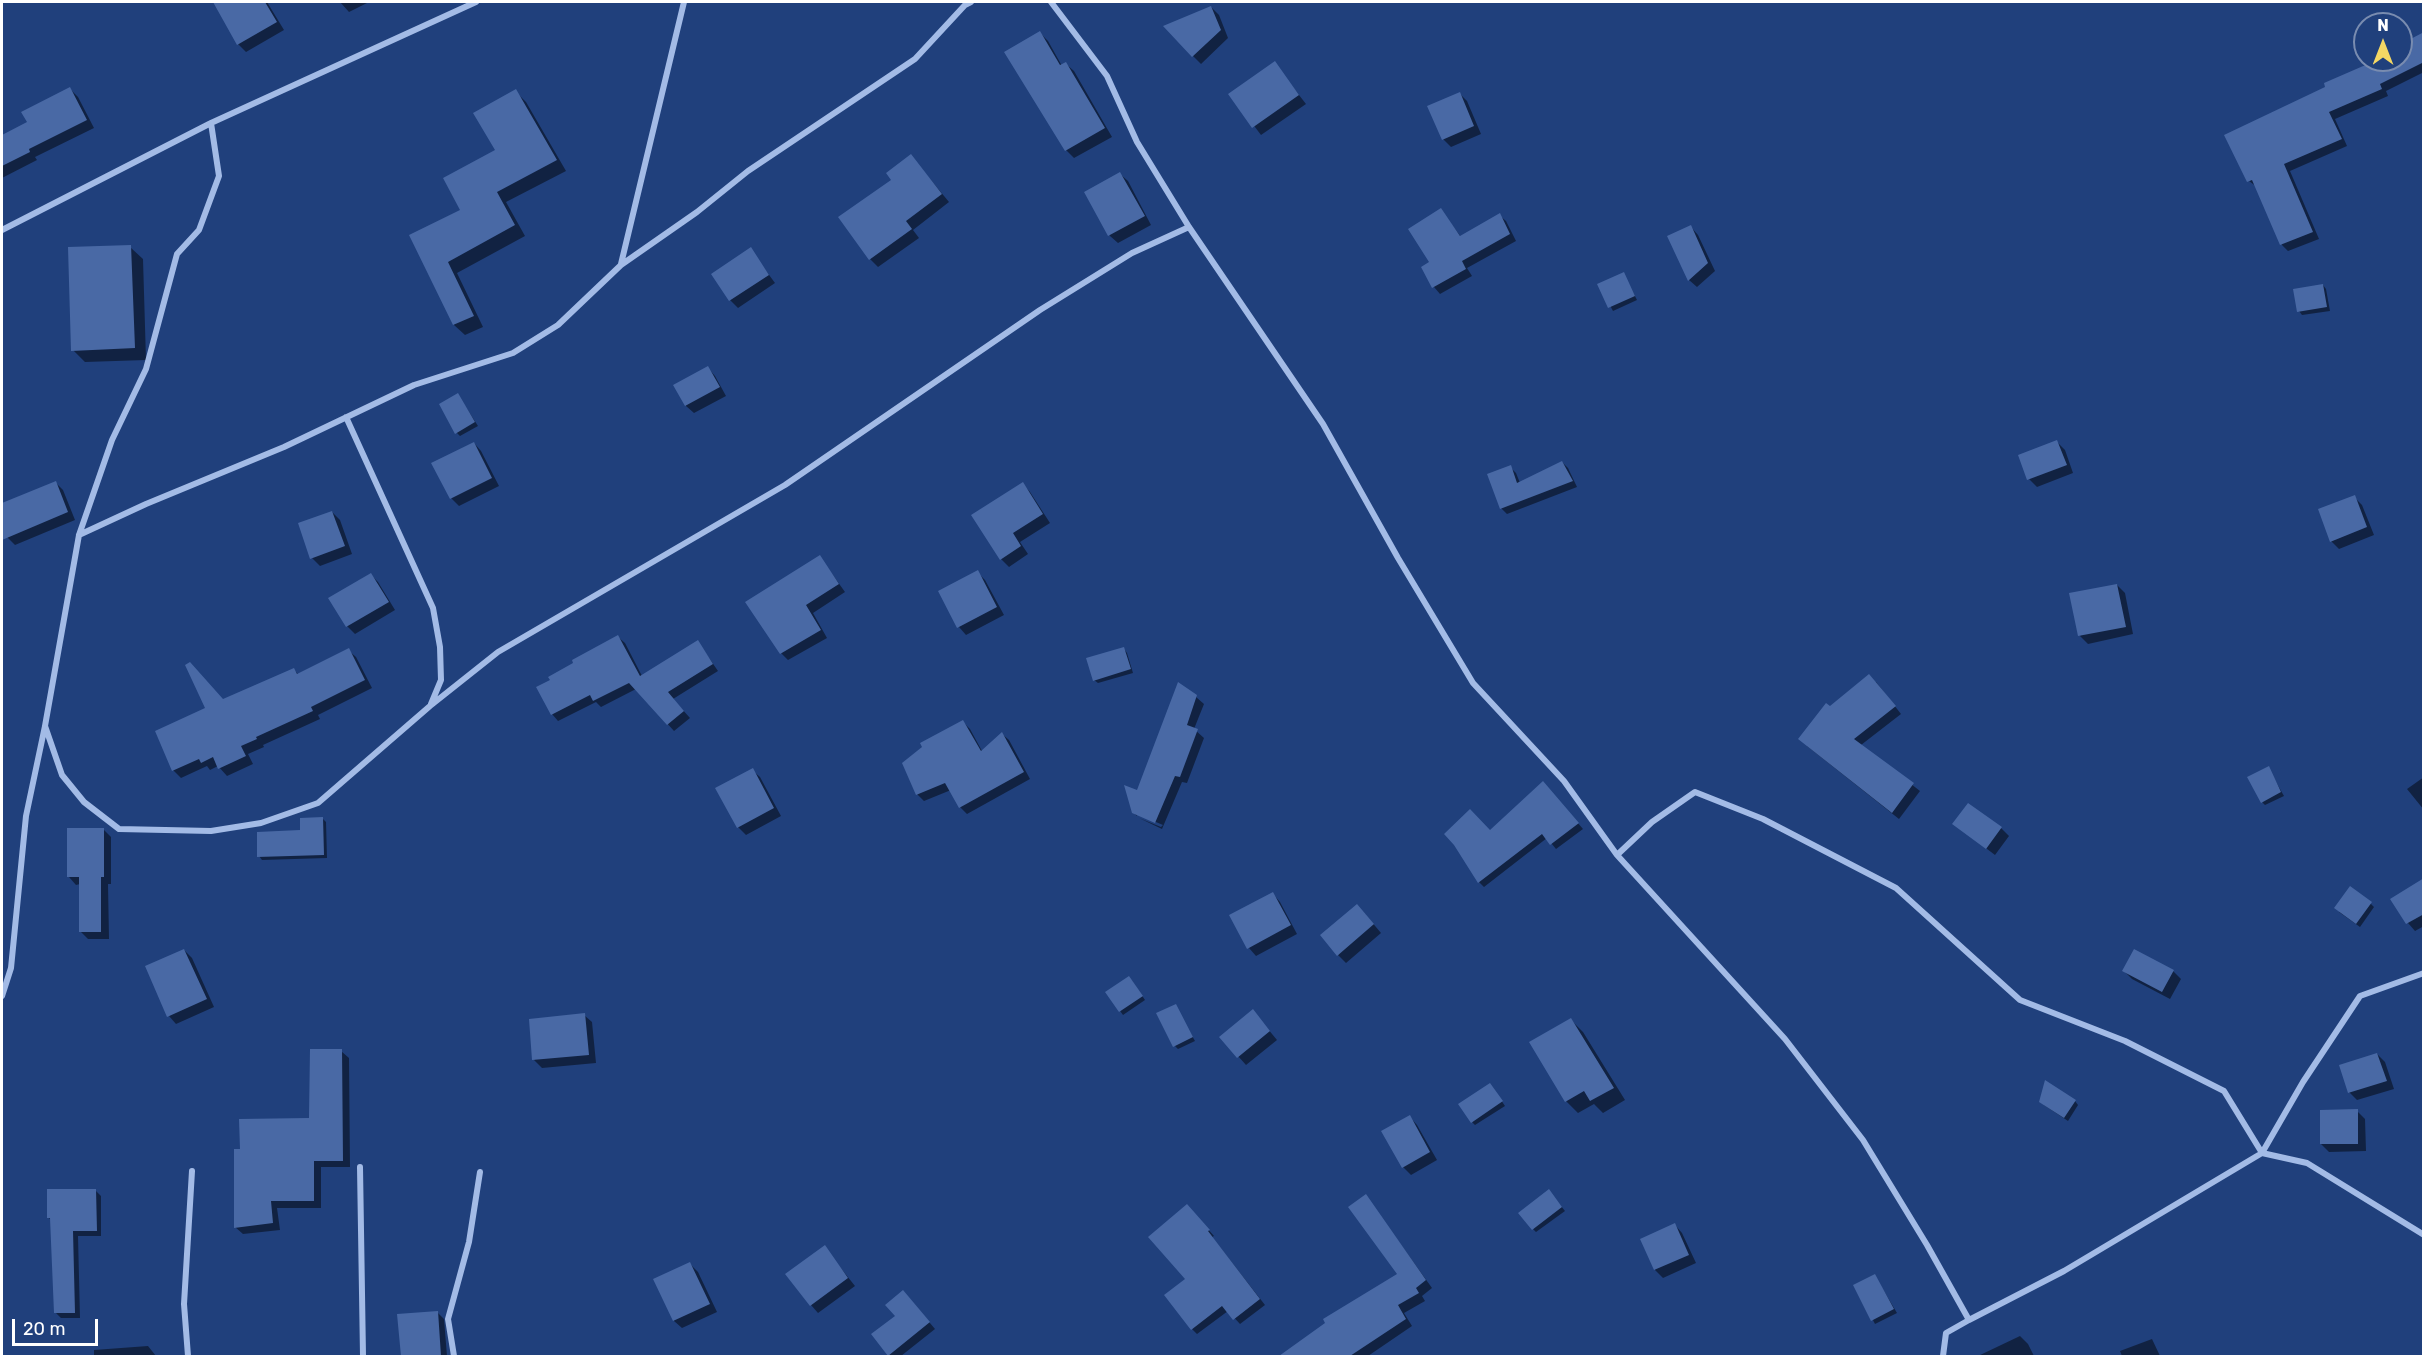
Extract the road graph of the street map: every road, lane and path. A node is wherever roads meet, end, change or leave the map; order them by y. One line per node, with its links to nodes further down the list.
1 (476, 2): 5 (street)
2 (684, 2): 8 (street)
3 (1051, 2): 6 (street)
4 (966, 3): 8 (street)
5 (211, 123): 7 (street); 10 (street)
6 (1188, 227): 11 (street); 13 (street)
7 (2, 231)
8 (621, 265): 9 (street)
9 (346, 417): 10 (street); 11 (street)
10 (79, 535): 12 (street)
11 (430, 706): 12 (street)
12 (45, 726): 15 (street)
13 (1617, 855): 16 (street); 21 (street)
14 (2424, 973): 16 (street)
15 (2, 996)
16 (2262, 1153): 20 (street); 21 (street)
17 (360, 1167): 23 (street)
18 (192, 1171): 22 (street)
19 (480, 1172): 24 (street)
20 (2424, 1235)
21 (1969, 1320): 25 (street)
22 (188, 1356)
23 (363, 1356)
24 (454, 1356)
25 (1943, 1356)

